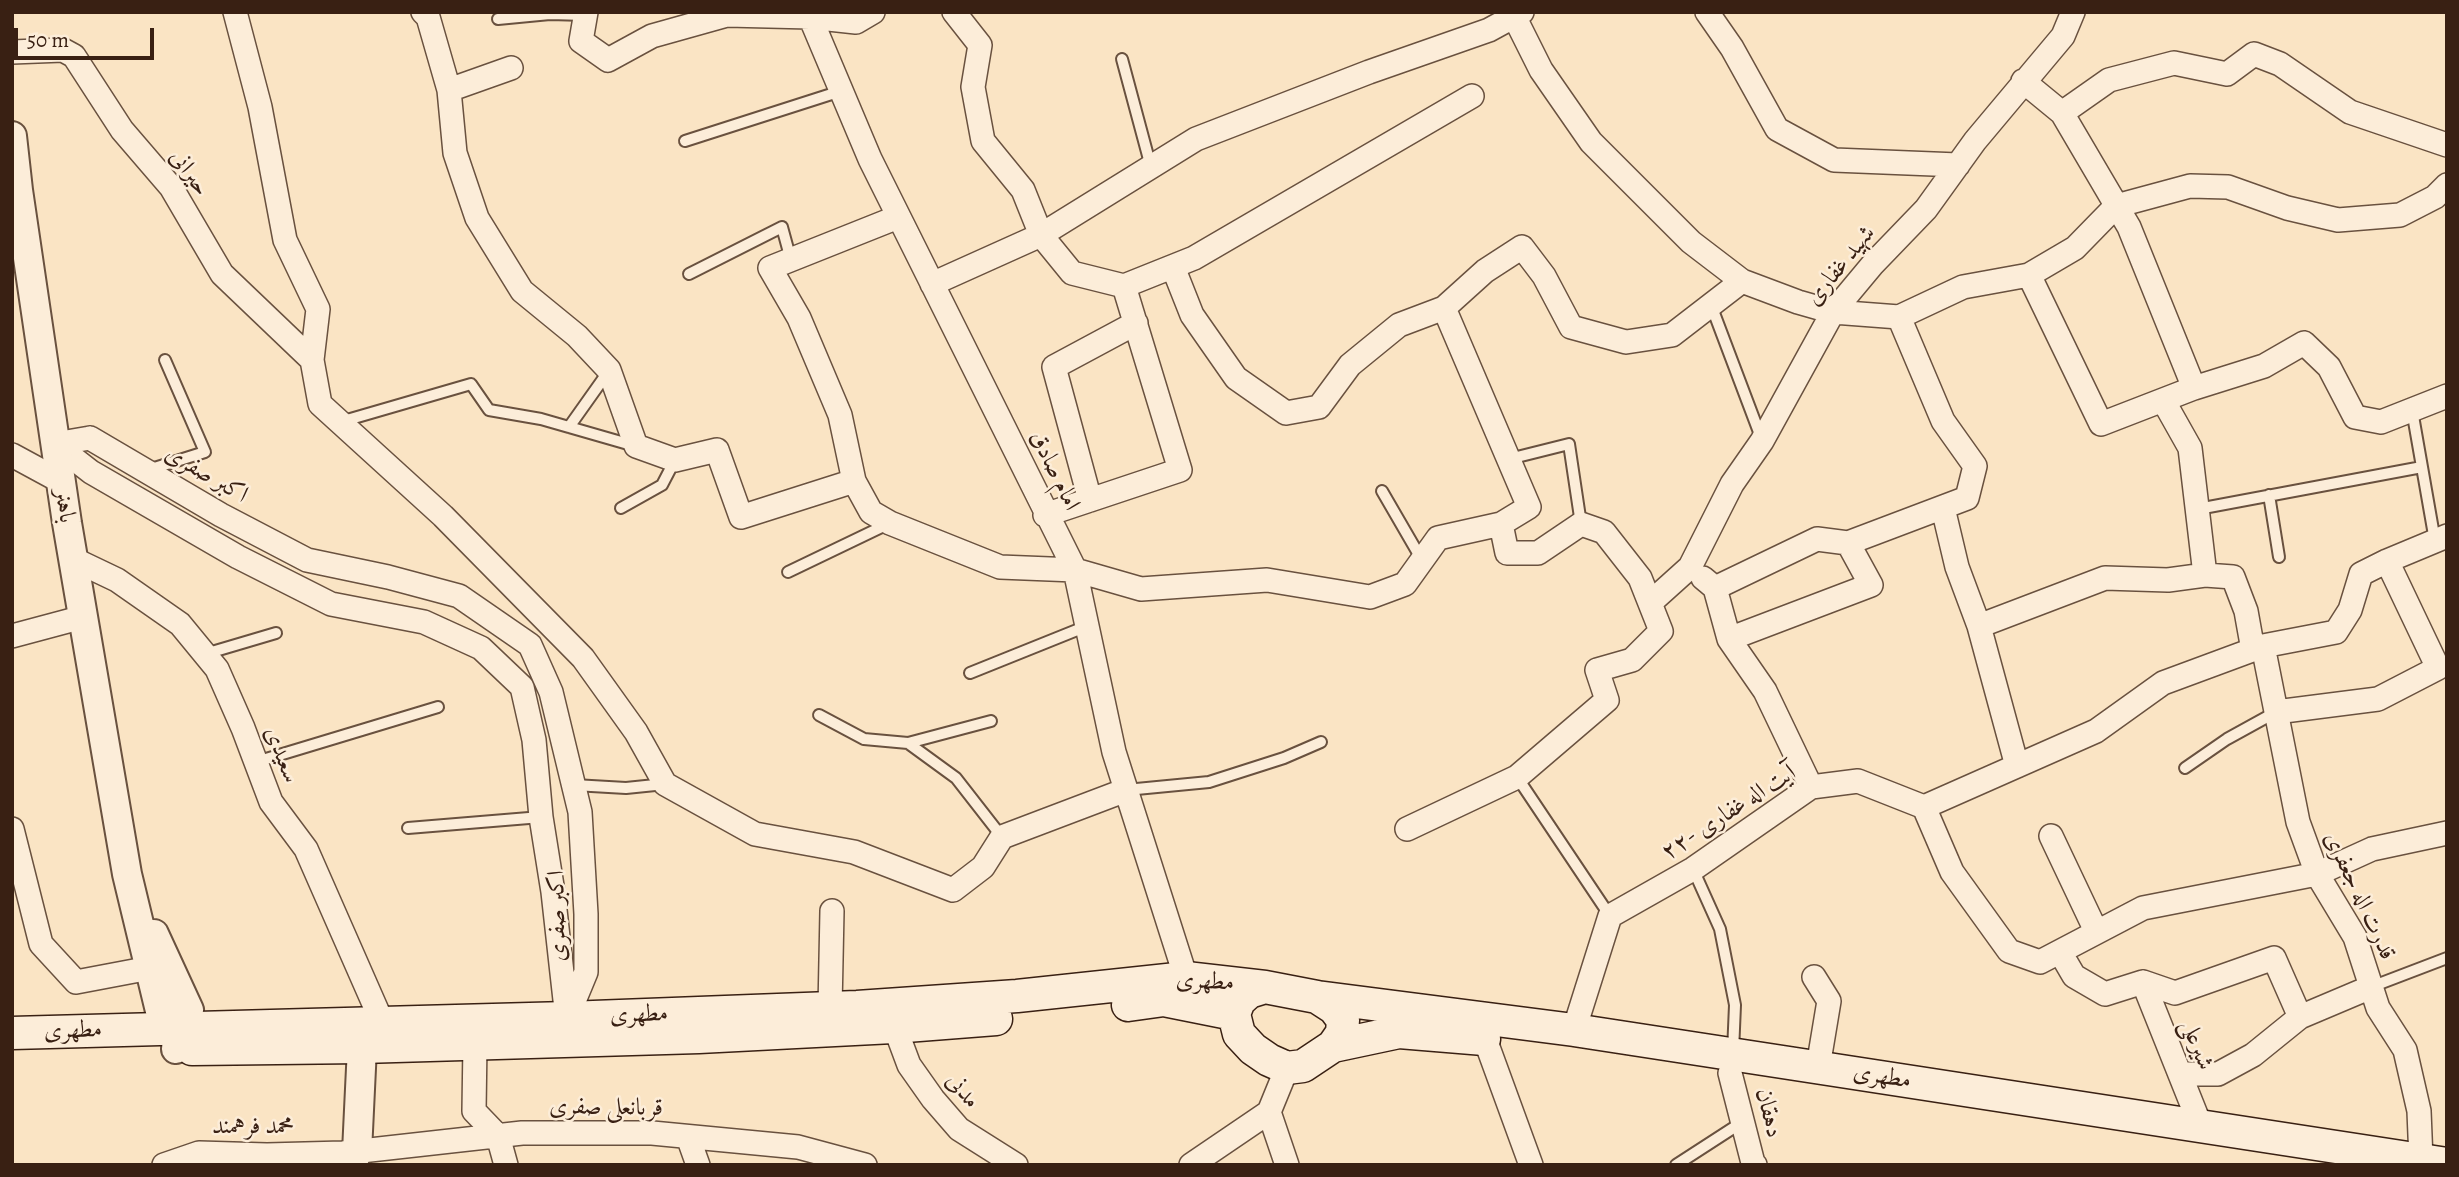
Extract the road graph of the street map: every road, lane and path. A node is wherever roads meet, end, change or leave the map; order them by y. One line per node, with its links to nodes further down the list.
1 (235, 12): 42 (street)
2 (423, 12): 15 (street)
3 (873, 12): 9 (street)
4 (954, 12): 28 (street)
5 (1707, 12): 22 (street)
6 (2073, 12): 14 (street, شهید غفاری)
7 (585, 14): 9 (street); 10 (lane)
8 (1518, 14): 23 (street); 33 (street)
9 (809, 15): 16 (street, امام صادق)
10 (498, 19)
11 (12, 52): 42 (street, حیرانی)
12 (1122, 59): 23 (lane)
13 (512, 68): 15 (street)
14 (2023, 81): 18 (street); 22 (street, شهید غفاری)
15 (449, 90): 43 (street)
16 (841, 91): 20 (lane); 27 (street, امام صادق)
17 (1472, 96): 30 (street)
18 (2062, 113): 21 (street); 26 (street)
19 (12, 136): 25 (street, باهنر)
20 (685, 141)
21 (2447, 145)
22 (1958, 165): 38 (street, شهید غفاری)
23 (1151, 167): 28 (street)
24 (2447, 185): 26 (street)
25 (15, 190): 51 (street, باهنر)
26 (2116, 206): 32 (street); 44 (street)
27 (898, 217): 29 (street); 34 (street, امام صادق)
28 (1041, 235): 34 (street); 35 (street)
29 (791, 260): 31 (lane); 59 (street)
30 (1173, 267): 35 (street); 37 (street)
31 (689, 274)
32 (2029, 275): 39 (street); 46 (street)
33 (1742, 281): 36 (street); 38 (street)
34 (932, 284): 66 (street, امام صادق)
35 (1124, 286): 40 (street)
36 (1711, 305): 37 (street); 50 (lane)
37 (1444, 309): 54 (street)
38 (1833, 312): 39 (street); 50 (street, شهید غفاری)
39 (1899, 317): 64 (street)
40 (1136, 323): 62 (street); 62 (street)
41 (165, 360): 57 (lane)
42 (312, 360): 48 (street)
43 (609, 370): 49 (lane); 52 (street)
44 (2194, 388): 46 (street); 47 (street)
45 (2447, 396): 47 (street)
46 (2163, 400): 65 (street)
47 (2412, 410): 56 (lane)
48 (340, 422): 49 (lane); 101 (street)
49 (569, 427): 52 (lane)
50 (1762, 441): 76 (street, شهید غفاری)
51 (55, 444): 57 (street, اکبر صفری); 58 (street, باهنر); 106 (street, اکبر صفری)
52 (636, 446): 55 (street)
53 (12, 455): 58 (street)
54 (1509, 459): 68 (street); 69 (lane)
55 (675, 460): 59 (street); 63 (lane)
56 (2422, 467): 61 (lane); 70 (lane)
57 (145, 470): 102 (street, اکبر صفری)
58 (60, 481): 73 (street, باهنر)
59 (854, 481): 67 (street)
60 (1382, 491): 74 (lane)
61 (2269, 495): 65 (lane); 72 (lane)
62 (1090, 500): 66 (street)
63 (621, 508)
64 (1943, 508): 71 (street); 84 (street)
65 (2198, 509): 79 (street)
66 (1045, 515): 77 (street, امام صادق)
67 (890, 523): 77 (street); 78 (lane)
68 (1501, 524): 69 (street); 74 (street)
69 (1581, 524): 81 (street)
70 (2441, 539): 75 (street)
71 (1848, 543): 80 (street); 87 (street)
72 (2279, 557)
73 (73, 559): 82 (street, باهنر); 89 (street, سعیدی)
74 (1422, 560): 77 (street)
75 (2387, 561): 88 (street); 92 (street)
76 (1690, 567): 80 (street); 81 (street, شهید غفاری)
77 (1075, 570): 83 (street, امام صادق)
78 (788, 572)
79 (2205, 575): 84 (street); 88 (street, قدرت اله جعفری)
80 (1715, 588): 87 (street)
81 (1650, 603): 100 (street)
82 (83, 617): 86 (street); 114 (street, باهنر)
83 (1087, 626): 90 (lane); 104 (street, امام صادق)
84 (1979, 626): 98 (street)
85 (276, 633): 89 (lane)
86 (12, 636)
87 (1729, 639): 103 (street)
88 (2258, 648): 92 (street, قدرت اله جعفری); 98 (street)
89 (205, 654): 97 (street, سعیدی)
90 (970, 673)
91 (438, 707): 97 (lane)
92 (2276, 712): 99 (lane); 115 (street, قدرت اله جعفری)
93 (819, 715): 96 (lane)
94 (991, 721): 96 (lane)
95 (1321, 742): 104 (lane)
96 (908, 743): 112 (lane)
97 (256, 762): 134 (street, سعیدی)
98 (2017, 766): 105 (street)
99 (2185, 768)
100 (1517, 778): 109 (street); 117 (lane)
101 (665, 784): 102 (lane); 112 (street)
102 (574, 785): 132 (street, اکبر صفری)
103 (1811, 787): 105 (street, ۲۲- آیت اله غفاری); 113 (street, ۲۲- آیت اله غفاری)
104 (1126, 790): 112 (street); 126 (street, امام صادق)
105 (1924, 807): 119 (street)
106 (541, 817): 107 (lane); 132 (street, اکبر صفری)
107 (408, 828)
108 (12, 829): 121 (street)
109 (1407, 829)
110 (2447, 834): 115 (street)
111 (2051, 836): 118 (street)
112 (1002, 837)
113 (1693, 869): 117 (street, ۲۲- آیت اله غفاری); 141 (lane)
114 (127, 874): 121 (street); 136 (street)
115 (2317, 874): 118 (street); 125 (street, قدرت اله جعفری)
116 (832, 911): 128 (street)
117 (1610, 916): 133 (street)
118 (2096, 931): 119 (street)
119 (2060, 952): 123 (street)
120 (2447, 958): 125 (lane)
121 (150, 968): 136 (street)
122 (1814, 977): 142 (street)
123 (2143, 982): 131 (street); 144 (street, شیرعلی)
124 (1265, 987): 126 (main road, مطهری); 127 (main road); 129 (main road)
125 (2371, 987): 131 (street); 151 (street, قدرت اله جعفری)
126 (1186, 991): 129 (main road, مطهری); 130 (main road, مطهری)
127 (1317, 998): 133 (main road, مطهری); 139 (main road)
128 (830, 1008): 130 (main road, مطهری); 132 (main road, مطهری)
129 (1234, 1014): 143 (main road)
130 (890, 1016): 132 (main road, مطهری); 156 (street, مدنی)
131 (2300, 1017): 144 (street)
132 (567, 1029): 134 (main road, مطهری); 138 (main road, مطهری)
133 (1574, 1030): 141 (main road, مطهری)
134 (356, 1032): 136 (main road, مطهری); 138 (main road, مطهری); 150 (street)
135 (12, 1033): 136 (main road, مطهری)
136 (177, 1039): 140 (main road, مطهری)
137 (1485, 1039): 139 (main road, مطهری); 141 (main road, مطهری); 159 (street)
138 (475, 1042): 148 (street)
139 (1333, 1046): 143 (main road)
140 (12, 1053)
141 (1732, 1063): 142 (main road, مطهری); 146 (street, دهقان); 162 (main road, مطهری)
142 (1818, 1067): 147 (main road, مطهری)
143 (1287, 1068): 145 (street)
144 (2180, 1074): 147 (street, شیرعلی)
145 (1269, 1112): 157 (street); 158 (street)
146 (1744, 1121): 160 (lane); 161 (street, دهقان)
147 (2201, 1127): 151 (main road, مطهری)
148 (498, 1136): 149 (street, قربانعلی صفری); 150 (street, قربانعلی صفری); 153 (street)
149 (688, 1137): 154 (street); 155 (street, قربانعلی صفری)
150 (356, 1159): 152 (street, محمد فرهمند)
151 (2434, 1162)
152 (164, 1165)
153 (506, 1165)
154 (698, 1165)
155 (865, 1165)
156 (1016, 1165)
157 (1191, 1165)
158 (1287, 1165)
159 (1531, 1165)
160 (1676, 1165)
161 (1755, 1165)
162 (2324, 1165)

